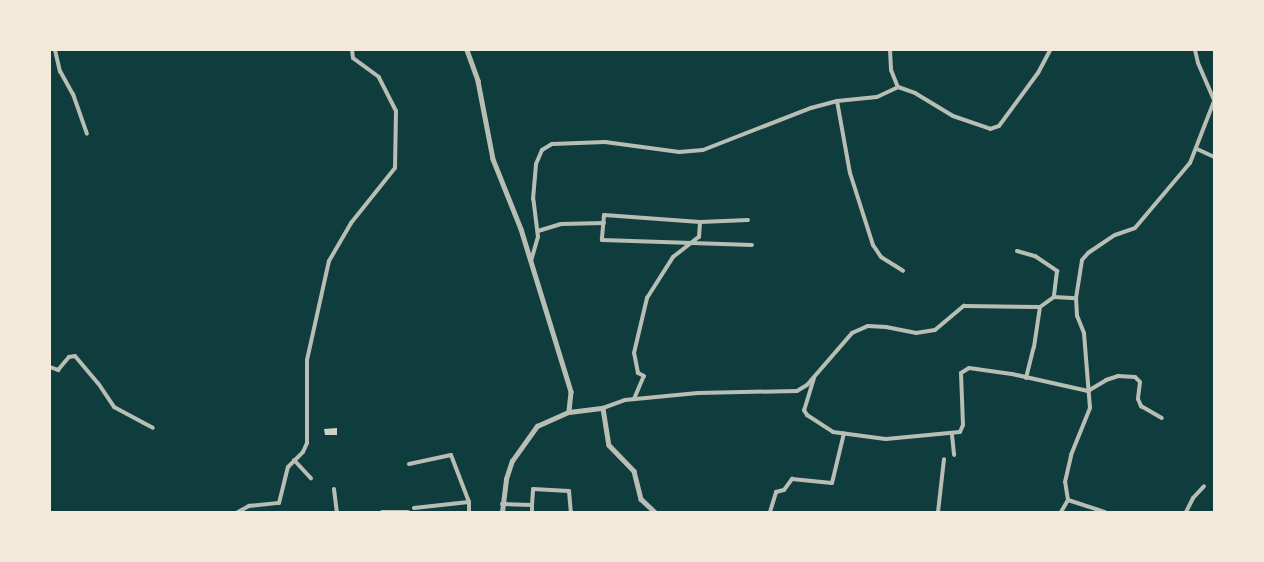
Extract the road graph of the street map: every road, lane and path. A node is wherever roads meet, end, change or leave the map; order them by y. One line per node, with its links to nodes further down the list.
1 (55, 50): 10 (street)
2 (352, 50): 38 (street)
3 (467, 50): 20 (street)
4 (890, 50): 7 (street)
5 (1050, 50): 7 (street)
6 (1195, 50): 9 (street)
7 (898, 87): 8 (street)
8 (837, 101): 16 (street); 21 (street)
9 (1215, 101): 11 (street)
10 (87, 134)
11 (1197, 148): 12 (street); 23 (street)
12 (1215, 157)
13 (748, 220): 14 (street)
14 (700, 222): 15 (street); 17 (street)
15 (603, 223): 16 (street); 17 (street)
16 (538, 231): 20 (street)
17 (688, 245): 18 (street); 29 (street)
18 (752, 245)
19 (1017, 251): 22 (street)
20 (531, 261): 31 (street)
21 (903, 271)
22 (1054, 297): 23 (street); 24 (street)
23 (1076, 298): 28 (street)
24 (1040, 307): 26 (street); 27 (street)
25 (50, 368): 33 (street)
26 (813, 378): 29 (street); 34 (street)
27 (1026, 378): 28 (street); 35 (street)
28 (1088, 391): 32 (street); 43 (street)
29 (634, 400): 30 (street)
30 (603, 408): 31 (street); 56 (street)
31 (569, 412): 45 (street)
32 (1162, 418)
33 (153, 428)
34 (844, 433): 35 (street); 57 (street)
35 (952, 435): 36 (street)
36 (954, 455)
37 (944, 459): 58 (street)
38 (294, 460): 40 (street); 48 (street)
39 (409, 464): 44 (street)
40 (311, 478)
41 (1204, 486): 61 (street)
42 (334, 489): 49 (street)
43 (1068, 500): 59 (street); 60 (street)
44 (470, 502): 47 (street); 52 (street)
45 (502, 504): 46 (street); 53 (street)
46 (532, 505): 54 (street); 55 (street)
47 (414, 508)
48 (238, 513)
49 (337, 513)
50 (382, 513): 51 (street)
51 (408, 513)
52 (469, 513)
53 (502, 513)
54 (532, 513)
55 (571, 513)
56 (655, 513)
57 (770, 513)
58 (938, 513)
59 (1061, 513)
60 (1105, 513)
61 (1186, 513)

